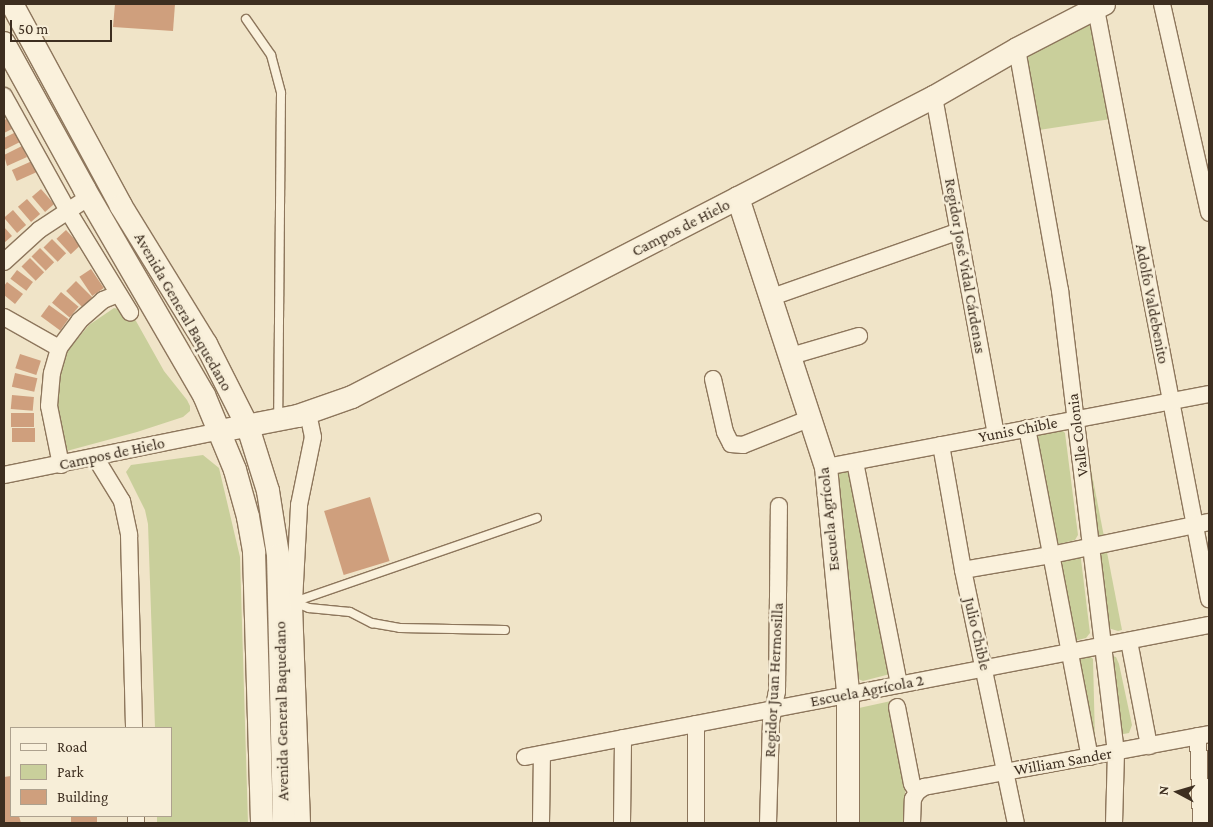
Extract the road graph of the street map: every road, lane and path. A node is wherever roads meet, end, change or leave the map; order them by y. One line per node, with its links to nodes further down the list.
1 (12, 4): 29 (main road, Avenida General Baquedano)
2 (1162, 4): 12 (street)
3 (1100, 6): 6 (main road, Campos de Hielo); 24 (street, Adolfo Valdebenito)
4 (246, 19): 28 (lane)
5 (4, 43): 9 (main road, Avenida General Baquedano)
6 (1017, 49): 8 (main road, Campos de Hielo); 27 (street, Valle Colonia)
7 (4, 96): 11 (street)
8 (934, 97): 10 (main road, Campos de Hielo); 13 (street, Regidor José Vidal Cárdenas)
9 (89, 197): 11 (street); 31 (main road, Avenida General Baquedano)
10 (738, 198): 16 (main road, Escuela Agrícola); 25 (main road, Campos de Hielo)
11 (68, 211): 14 (street); 15 (street)
12 (1209, 213)
13 (959, 231): 16 (street); 32 (street, Regidor José Vidal Cárdenas)
14 (4, 262)
15 (118, 294): 17 (street); 20 (street)
16 (772, 297): 21 (main road, Escuela Agrícola)
17 (130, 312)
18 (4, 317): 20 (street)
19 (859, 336): 21 (street)
20 (59, 348): 36 (street)
21 (791, 356): 26 (main road, Escuela Agrícola)
22 (713, 379): 26 (street)
23 (1209, 394): 24 (street, Yunis Chible)
24 (1171, 401): 27 (street, Yunis Chible); 41 (street, Adolfo Valdebenito)
25 (308, 413): 28 (main road, Campos de Hielo); 46 (street, Avenida General Baquedano)
26 (810, 418): 37 (main road, Escuela Agrícola)
27 (1076, 419): 30 (street, Yunis Chible); 42 (street, Valle Colonia)
28 (278, 420): 29 (main road, Campos de Hielo)
29 (248, 427): 31 (main road, Campos de Hielo); 69 (main road, Avenida General Baquedano)
30 (1027, 428): 32 (street, Yunis Chible); 43 (street)
31 (220, 431): 34 (street, Campos de Hielo); 68 (main road, Avenida General Baquedano)
32 (996, 434): 33 (street, Yunis Chible)
33 (941, 445): 35 (street, Yunis Chible); 44 (street, Julio Chible)
34 (94, 457): 36 (street, Campos de Hielo); 58 (street)
35 (855, 462): 37 (street, Yunis Chible); 53 (street)
36 (61, 465): 38 (street, Campos de Hielo)
37 (826, 467): 54 (main road, Escuela Agrícola)
38 (4, 475)
39 (779, 506): 56 (street, Regidor Juan Hermosilla)
40 (537, 518): 46 (lane)
41 (1202, 524): 42 (street); 45 (street, Adolfo Valdebenito)
42 (1091, 546): 43 (street); 50 (street, Valle Colonia)
43 (1051, 554): 44 (street); 51 (street)
44 (963, 570): 52 (street, Julio Chible)
45 (1209, 599)
46 (294, 602): 48 (lane); 70 (street, Avenida General Baquedano)
47 (1209, 625): 49 (street, Escuela Agrícola 2)
48 (505, 630)
49 (1129, 641): 50 (street, Escuela Agrícola 2); 61 (street)
50 (1104, 645): 51 (street, Escuela Agrícola 2); 62 (street, Valle Colonia)
51 (1070, 652): 52 (street, Escuela Agrícola 2); 65 (street)
52 (985, 668): 53 (street, Escuela Agrícola 2); 66 (street, Julio Chible)
53 (898, 685): 54 (street, Escuela Agrícola 2)
54 (848, 693): 56 (street, Escuela Agrícola 2); 75 (main road, Escuela Agrícola)
55 (897, 707): 67 (street)
56 (775, 709): 57 (street, Escuela Agrícola 2); 74 (street, Regidor Juan Hermosilla)
57 (696, 724): 60 (street, Escuela Agrícola 2); 73 (street)
58 (134, 727)
59 (1204, 735): 61 (street, William Sander); 79 (street)
60 (623, 738): 63 (street, Escuela Agrícola 2); 72 (street)
61 (1149, 746): 62 (street, William Sander)
62 (1116, 752): 65 (street, William Sander); 78 (street, Valle Colonia)
63 (542, 754): 64 (street, Escuela Agrícola 2); 71 (street)
64 (525, 757)
65 (1090, 757): 66 (street, William Sander)
66 (1004, 772): 67 (street, William Sander); 77 (street, Julio Chible)
67 (917, 792): 76 (street)
68 (262, 823)
69 (284, 823)
70 (302, 823)
71 (541, 823)
72 (622, 823)
73 (696, 823)
74 (768, 823)
75 (848, 823)
76 (912, 823)
77 (1016, 823)
78 (1114, 823)
79 (1201, 823)

